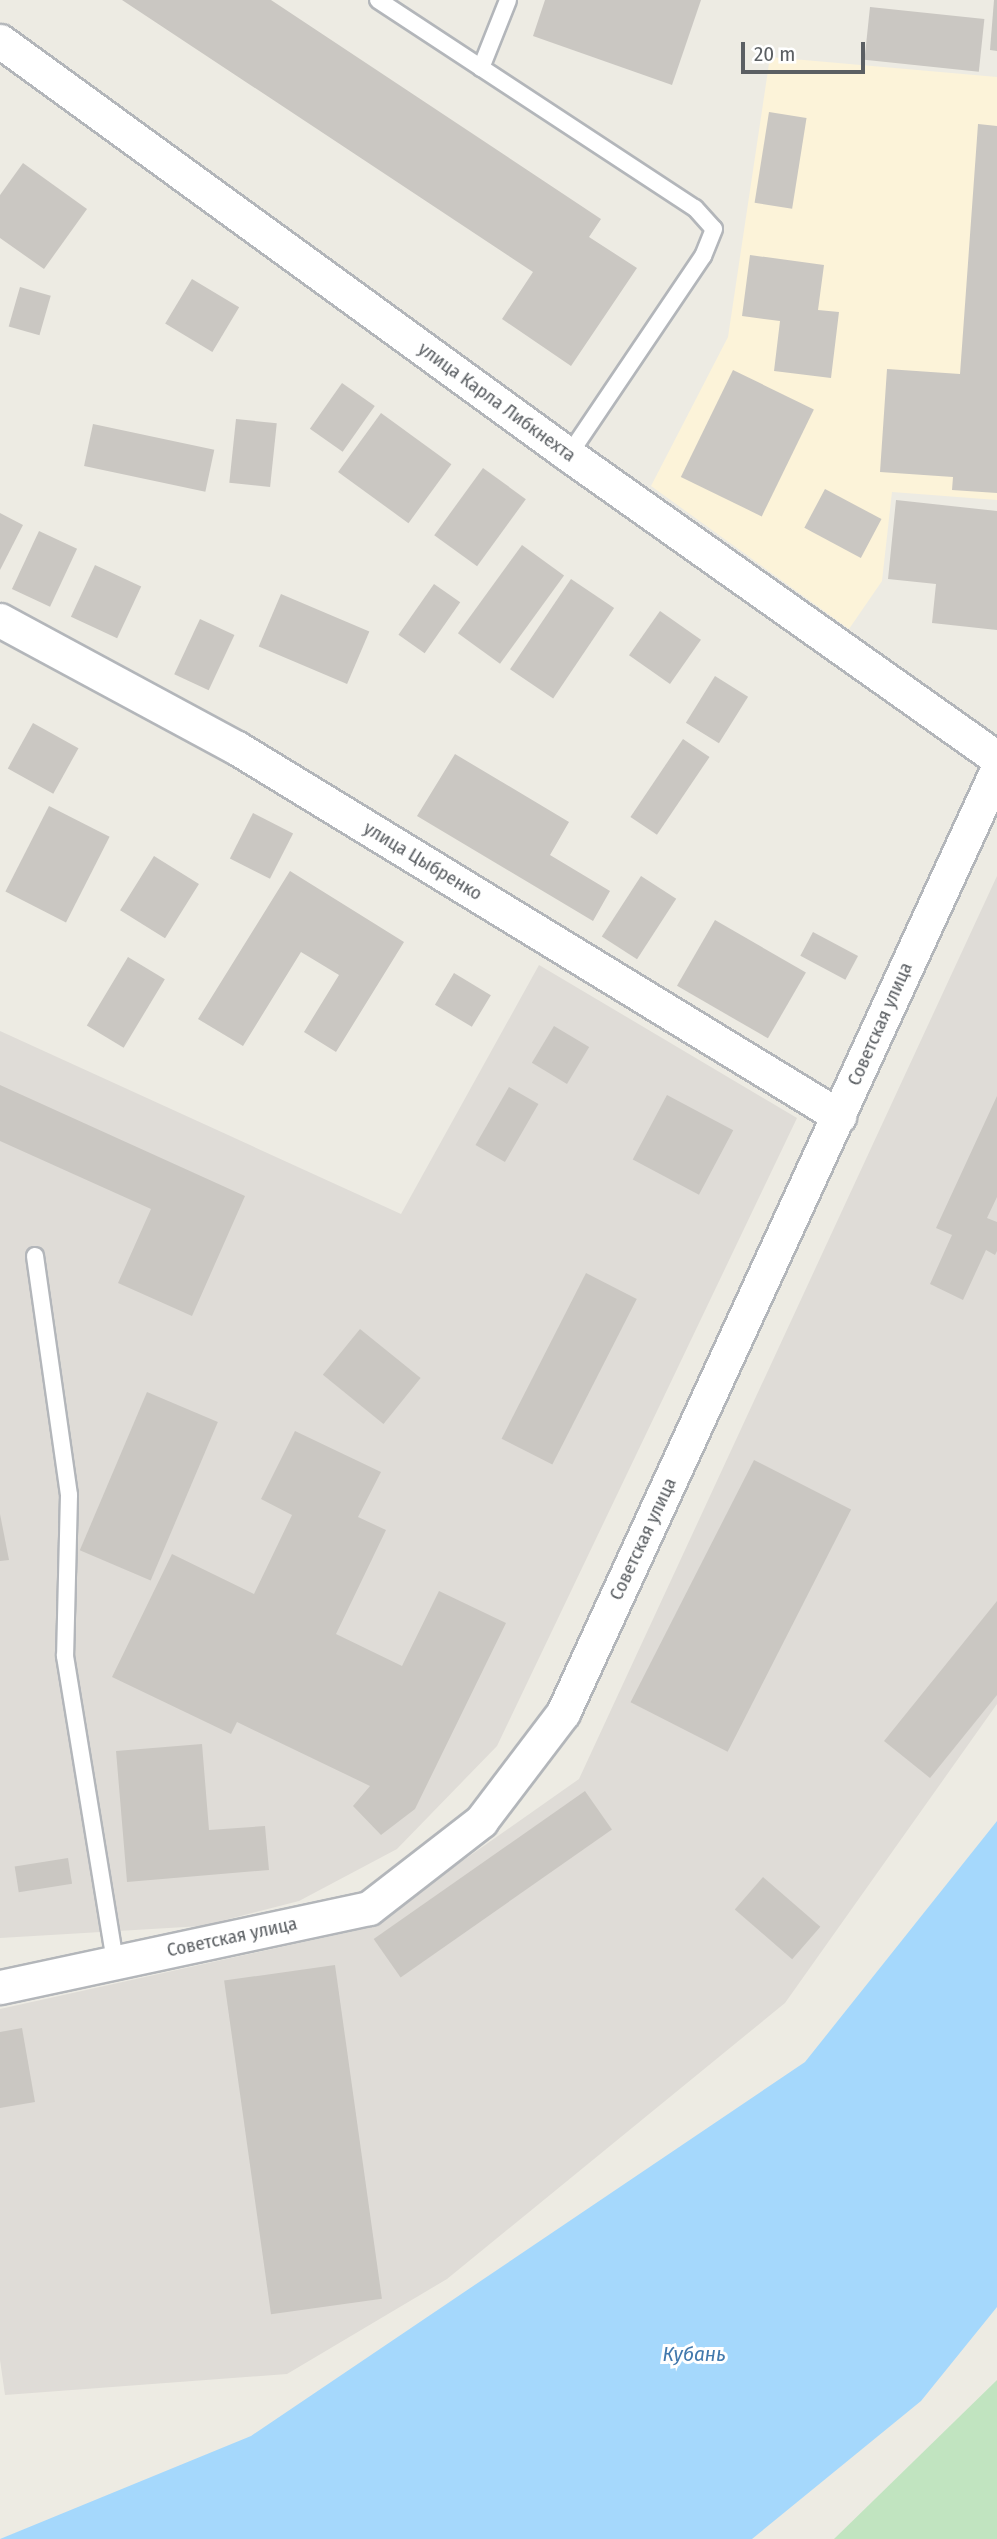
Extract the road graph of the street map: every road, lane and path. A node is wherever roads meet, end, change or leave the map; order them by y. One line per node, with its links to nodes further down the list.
1 (378, 0): 4 (lane)
2 (508, 0): 4 (lane)
3 (0, 41): 5 (street, улица Карла Либкнехта)
4 (481, 68): 5 (lane)
5 (569, 454): 7 (street, улица Карла Либкнехта)
6 (0, 620): 9 (street, улица Цыбренко)
7 (997, 758)
8 (997, 770): 9 (street, Советская улица)
9 (839, 1116): 11 (street, Советская улица)
10 (35, 1256): 11 (lane)
11 (115, 1962): 12 (street, Советская улица)
12 (0, 1987)

